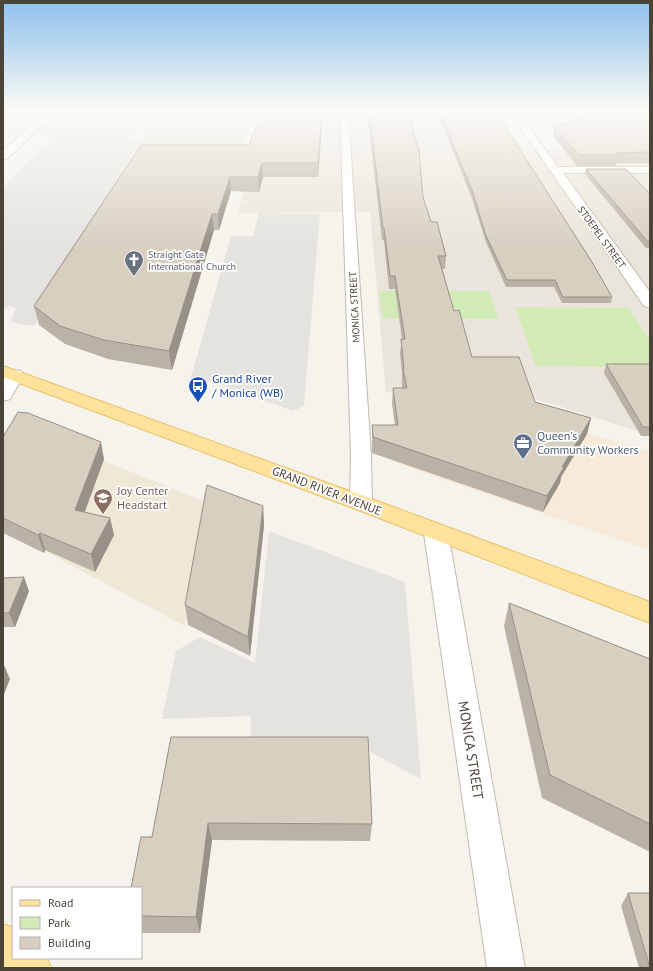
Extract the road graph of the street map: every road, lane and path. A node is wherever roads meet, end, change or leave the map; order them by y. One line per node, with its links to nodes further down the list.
1 (346, 156): 8 (street, MONICA STREET)
2 (545, 156): 3 (street, STOEPEL STREET)
3 (555, 170): 4 (street); 5 (street, STOEPEL STREET)
4 (650, 170)
5 (650, 303)
6 (9, 373): 7 (street); 8 (main road, GRAND RIVER AVENUE)
7 (3, 395)
8 (361, 503): 9 (main road, GRAND RIVER AVENUE)
9 (436, 533): 10 (main road, GRAND RIVER AVENUE); 15 (street, MONICA STREET)
10 (650, 614)
11 (3, 943): 12 (main road)
12 (12, 951)
13 (21, 959): 14 (main road)
14 (32, 968)
15 (506, 968)

